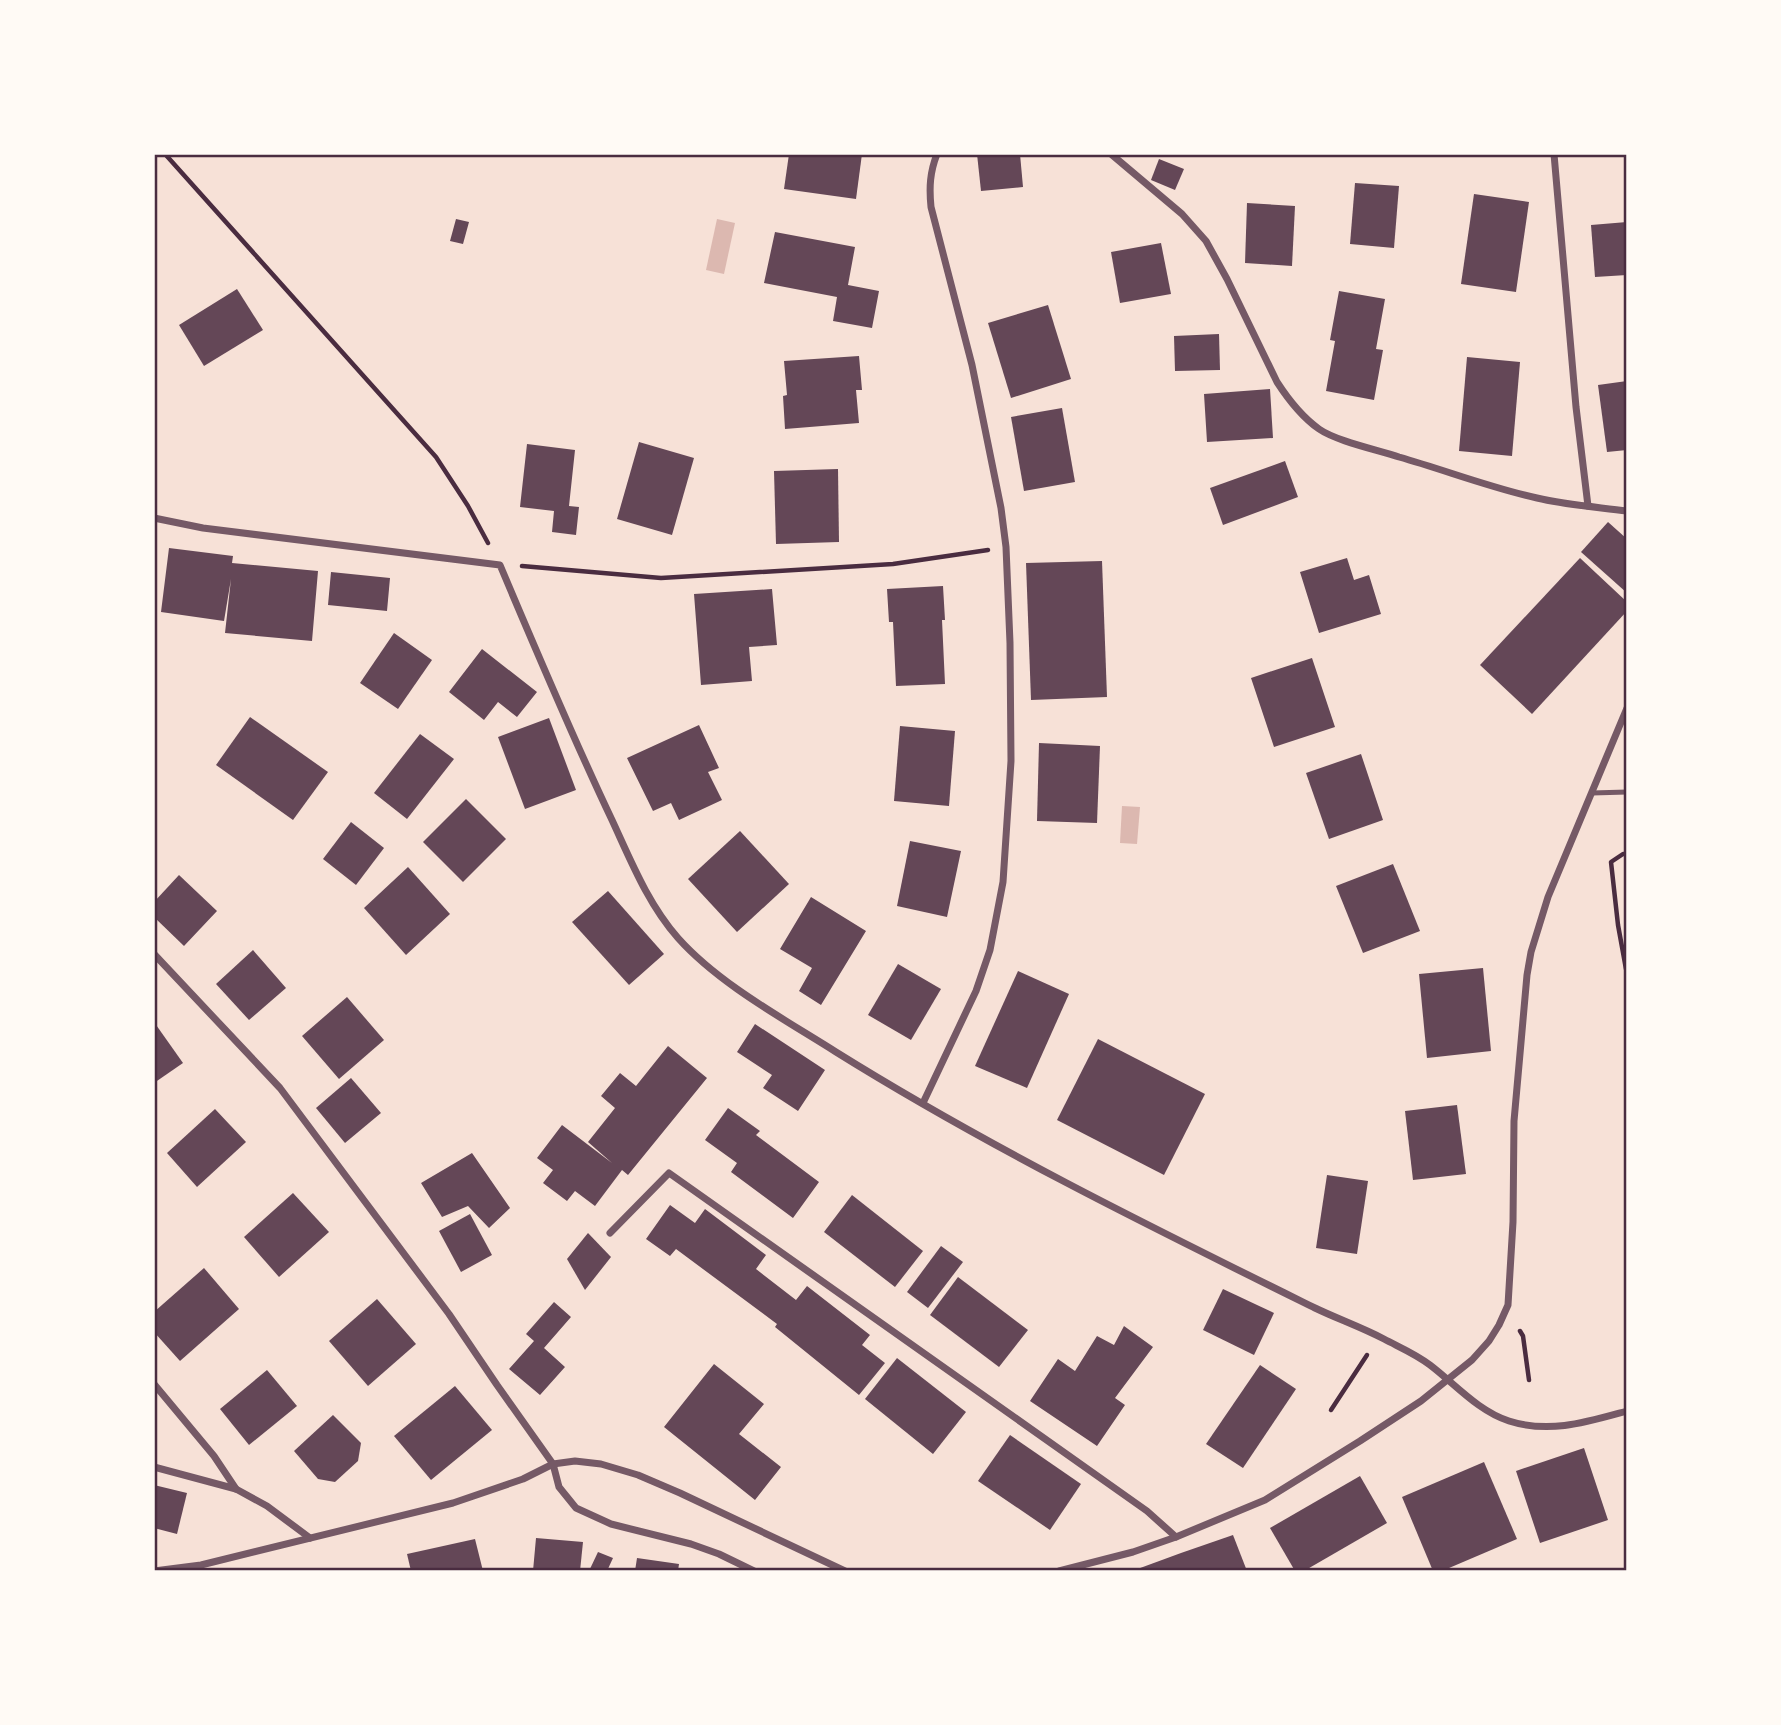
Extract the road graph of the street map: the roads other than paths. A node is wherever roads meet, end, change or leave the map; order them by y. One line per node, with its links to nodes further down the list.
1 (937, 154): 11 (street)
2 (1111, 154): 4 (street)
3 (1554, 154): 4 (street)
4 (1588, 506): 5 (street)
5 (1627, 511)
6 (154, 518): 11 (street)
7 (1627, 708): 9 (street)
8 (1627, 792): 9 (lane)
9 (1592, 793): 13 (street)
10 (154, 954): 16 (street)
11 (923, 1103): 13 (street)
12 (610, 1233): 19 (street)
13 (1447, 1380): 15 (street); 19 (street)
14 (154, 1384): 18 (street)
15 (1627, 1410)
16 (553, 1464): 20 (street); 22 (street); 23 (street)
17 (154, 1467): 18 (street)
18 (236, 1489): 20 (street)
19 (1176, 1537): 24 (street)
20 (310, 1538): 21 (street)
21 (154, 1571)
22 (754, 1571)
23 (845, 1571)
24 (1059, 1571)

